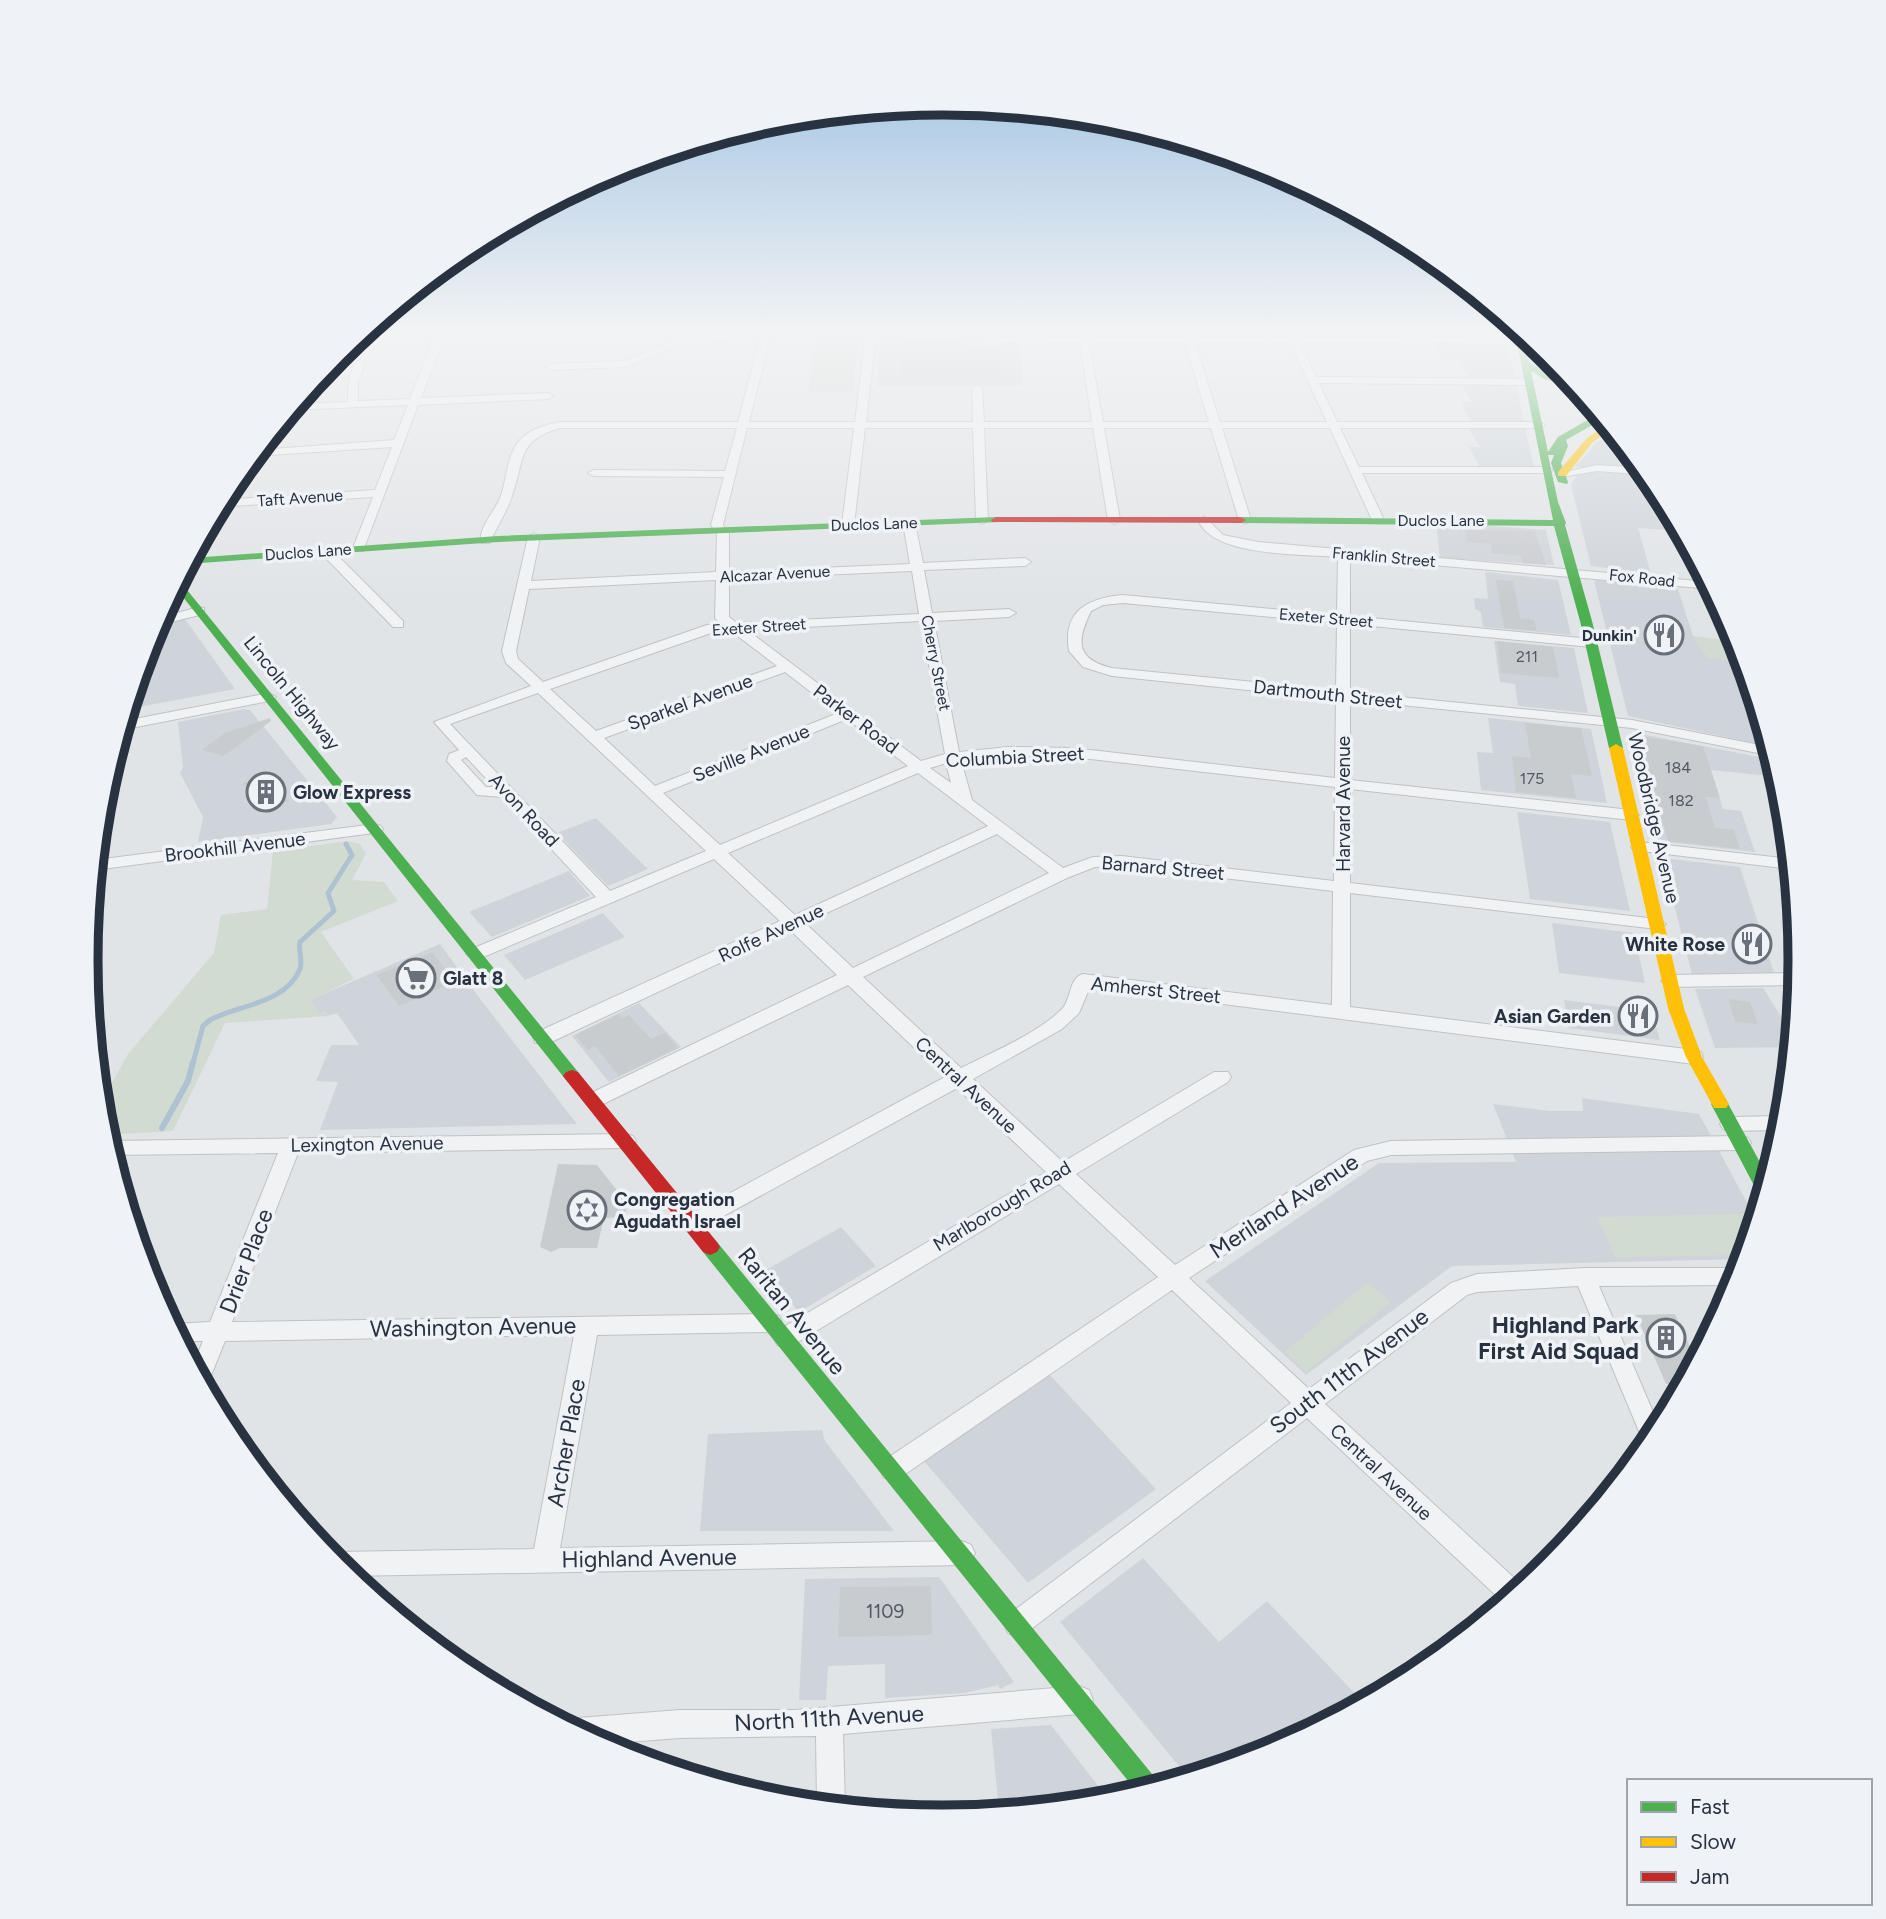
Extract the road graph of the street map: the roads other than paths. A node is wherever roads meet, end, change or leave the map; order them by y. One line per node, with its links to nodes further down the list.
1 (408, 424): 14 (street)
2 (743, 424): 3 (street); 20 (street); 33 (street)
3 (860, 424): 4 (street); 30 (street)
4 (978, 424): 6 (street); 23 (street)
5 (1588, 424): 12 (main road)
6 (1098, 425): 7 (street); 24 (street)
7 (1215, 425): 8 (street); 26 (street)
8 (1334, 425): 9 (street); 16 (street)
9 (1540, 425): 12 (main road); 18 (main road, Woodbridge Avenue)
10 (1602, 431): 13 (main road)
11 (1606, 436): 13 (main road)
12 (1561, 439): 18 (main road)
13 (1590, 440): 18 (main road)
14 (400, 443): 15 (street); 21 (street)
15 (268, 452)
16 (1356, 470): 18 (street); 27 (street)
17 (1632, 471): 18 (street)
18 (1554, 472): 29 (main road, Woodbridge Avenue)
19 (594, 473): 20 (street)
20 (730, 474): 31 (street)
21 (381, 493): 22 (street, Taft Avenue); 34 (street)
22 (232, 503)
23 (982, 520): 24 (main road, Duclos Lane); 28 (main road, Duclos Lane)
24 (1114, 520): 25 (main road, Duclos Lane)
25 (1203, 520): 26 (main road, Duclos Lane); 36 (street, Franklin Street)
26 (1245, 520): 27 (main road, Duclos Lane)
27 (1378, 520): 29 (main road, Duclos Lane)
28 (909, 523): 30 (main road, Duclos Lane); 39 (street, Cherry Street)
29 (1561, 523): 40 (main road, Woodbridge Avenue)
30 (848, 525): 31 (main road, Duclos Lane)
31 (720, 530): 32 (main road, Duclos Lane); 41 (street)
32 (534, 537): 33 (main road, Duclos Lane); 42 (street, Central Avenue)
33 (485, 540): 34 (main road, Duclos Lane)
34 (359, 548): 35 (main road, Duclos Lane)
35 (326, 551): 37 (main road, Duclos Lane); 50 (street)
36 (1344, 554): 40 (street, Franklin Street); 49 (street, Harvard Avenue)
37 (199, 560)
38 (1025, 562): 39 (street, Alcazar Avenue)
39 (918, 567): 41 (street, Alcazar Avenue); 47 (street, Cherry Street)
40 (1574, 572): 43 (street, Fox Road); 53 (main road, Woodbridge Avenue)
41 (723, 576): 42 (street, Alcazar Avenue); 51 (street)
42 (524, 585): 55 (street, Central Avenue)
43 (1700, 585)
44 (183, 591): 45 (main road, Lincoln Highway)
45 (198, 611): 48 (street); 56 (main road, Lincoln Highway)
46 (1009, 613): 47 (street, Exeter Street)
47 (927, 617): 51 (street, Exeter Street); 65 (street, Cherry Street)
48 (170, 619)
49 (1344, 620): 52 (street, Exeter Street); 53 (street, Exeter Street); 57 (street, Harvard Avenue)
50 (398, 624)
51 (732, 626): 54 (street, Parker Road); 55 (street, Exeter Street)
52 (1078, 631): 57 (street, Dartmouth Street)
53 (1591, 642): 61 (main road, Woodbridge Avenue)
54 (786, 667): 58 (street, Parker Road); 63 (street, Sparkel Avenue)
55 (539, 687): 60 (street, Exeter Street); 63 (street, Central Avenue)
56 (266, 694): 59 (street); 62 (street); 72 (main road, Lincoln Highway)
57 (1343, 695): 61 (street, Dartmouth Street); 67 (street, Harvard Avenue)
58 (849, 713): 66 (street, Parker Road); 68 (street, Seville Avenue)
59 (135, 714)
60 (441, 722): 79 (street, Avon Road)
61 (1610, 722): 64 (street, Dartmouth Street); 70 (main road, Woodbridge Avenue)
62 (132, 724)
63 (594, 737): 68 (street, Central Avenue)
64 (1761, 750)
65 (953, 757): 66 (street, Columbia Street); 67 (street, Columbia Street); 69 (street, Cherry Street)
66 (921, 766): 69 (street, Parker Road); 74 (street, Columbia Street)
67 (1343, 784): 70 (street, Columbia Street); 78 (street, Harvard Avenue)
68 (653, 792): 74 (street, Central Avenue)
69 (966, 803): 71 (street, Parker Road)
70 (1631, 815): 73 (main road, Woodbridge Avenue)
71 (999, 827): 77 (street, Parker Road); 80 (street, Rolfe Avenue)
72 (375, 829): 76 (street, Brookhill Avenue); 82 (main road, Raritan Avenue)
73 (1639, 847): 75 (street); 81 (main road, Woodbridge Avenue)
74 (716, 852): 79 (street, Columbia Street); 80 (street, Central Avenue)
75 (1782, 863)
76 (104, 864)
77 (1060, 874): 78 (street, Barnard Street); 83 (street, Barnard Street)
78 (1343, 887): 81 (street, Barnard Street); 86 (street, Harvard Avenue)
79 (607, 898): 82 (street, Columbia Street)
80 (792, 923): 83 (street, Central Avenue); 87 (street, Rolfe Avenue)
81 (1657, 924): 85 (main road, Woodbridge Avenue)
82 (475, 954): 87 (main road, Raritan Avenue)
83 (850, 977): 90 (street, Central Avenue); 91 (street, Barnard Street)
84 (1787, 979): 85 (street)
85 (1670, 981): 88 (main road, Woodbridge Avenue)
86 (1341, 1011): 88 (street, Amherst Street); 90 (street, Amherst Street)
87 (542, 1038): 91 (main road, Raritan Avenue)
88 (1694, 1057): 93 (main road, Woodbridge Avenue)
89 (1221, 1077): 98 (street, Marlborough Road)
90 (958, 1078): 98 (street, Central Avenue); 100 (street, Amherst Street)
91 (594, 1100): 94 (main road, Raritan Avenue)
92 (1772, 1123): 93 (street)
93 (1730, 1124): 95 (main road, Woodbridge Avenue)
94 (626, 1141): 96 (street, Lexington Avenue); 100 (main road, Raritan Avenue)
95 (1741, 1143): 99 (main road, Woodbridge Avenue); 102 (street, Meriland Avenue)
96 (292, 1144): 97 (street, Lexington Avenue); 105 (street, Drier Place)
97 (120, 1148)
98 (1059, 1172): 102 (street, Central Avenue); 106 (street, Marlborough Road)
99 (1759, 1177)
100 (691, 1224): 106 (main road, Raritan Avenue)
101 (1727, 1276): 103 (street, South 11th Avenue)
102 (1174, 1277): 109 (street, Central Avenue); 111 (street, Meriland Avenue)
103 (1586, 1277): 109 (street, South 11th Avenue); 110 (street)
104 (587, 1326): 105 (street, Washington Avenue); 106 (street, Washington Avenue); 113 (street, Archer Place)
105 (218, 1331): 107 (street, Washington Avenue); 108 (street, Drier Place)
106 (778, 1331): 111 (main road, Raritan Avenue)
107 (184, 1332)
108 (203, 1367)
109 (1306, 1403): 115 (street, Central Avenue); 116 (street, South 11th Avenue)
110 (1647, 1427)
111 (892, 1469): 112 (main road, Raritan Avenue)
112 (962, 1553): 113 (street, Highland Avenue); 116 (main road, Raritan Avenue)
113 (545, 1559): 114 (street, Highland Avenue)
114 (352, 1564)
115 (1507, 1589)
116 (1017, 1624): 117 (main road, Raritan Avenue)
117 (1079, 1700): 118 (street, North 11th Avenue); 120 (main road, Raritan Avenue)
118 (829, 1722): 119 (street, North 11th Avenue); 121 (street)
119 (599, 1730)
120 (1144, 1780)
121 (831, 1797)

